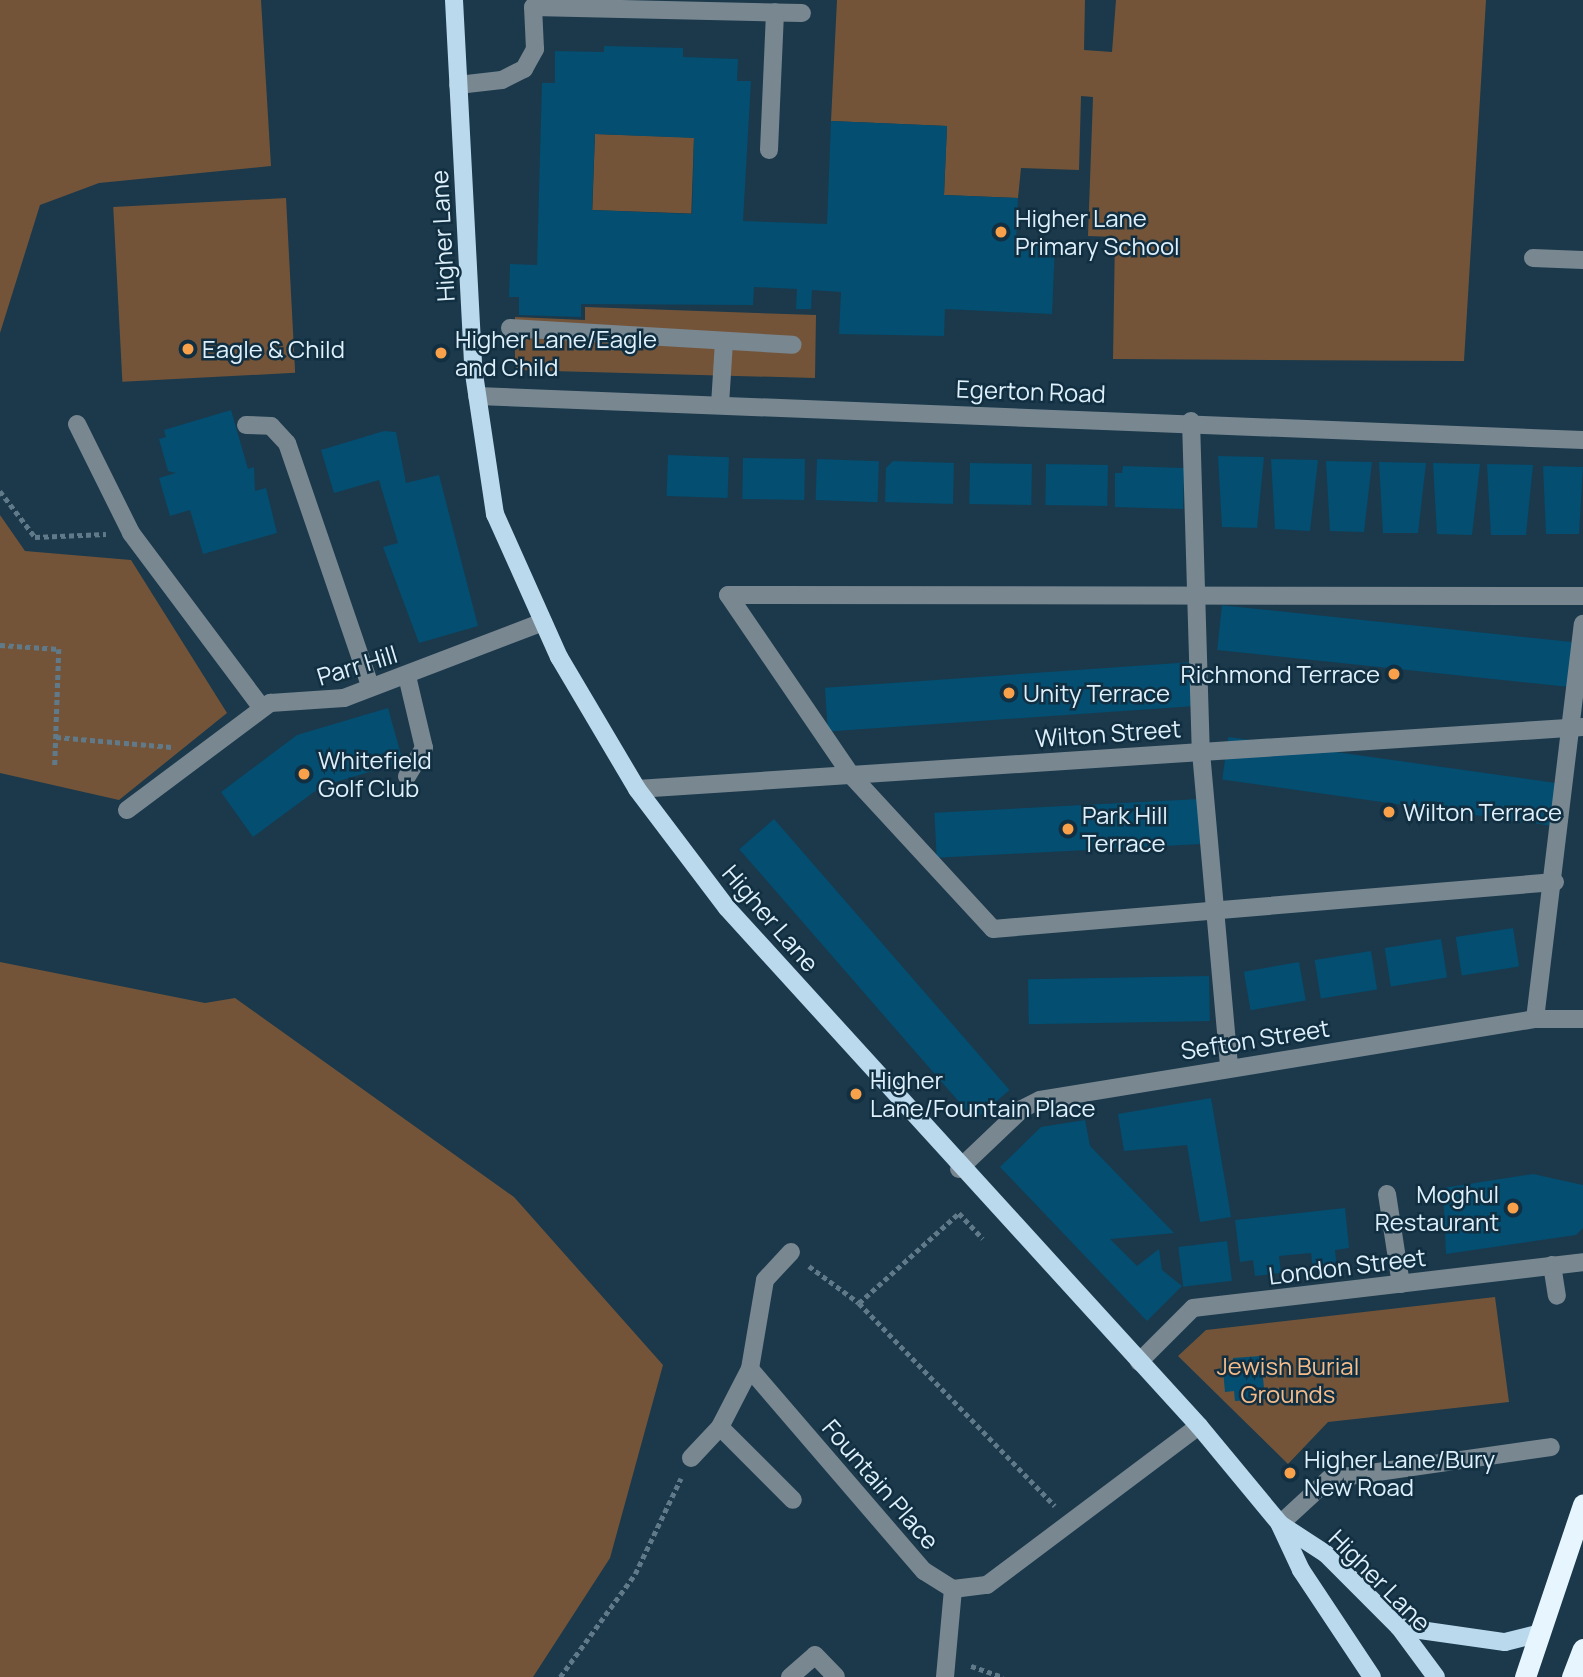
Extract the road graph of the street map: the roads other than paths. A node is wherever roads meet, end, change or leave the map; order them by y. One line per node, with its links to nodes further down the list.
1 (454, 0): 4 (main road, Higher Lane)
2 (775, 12): 3 (street); 4 (street); 5 (street)
3 (802, 13)
4 (458, 85): 11 (main road, Higher Lane)
5 (769, 150)
6 (1533, 258): 7 (street)
7 (1583, 260)
8 (510, 328): 9 (street)
9 (724, 341): 10 (street); 12 (street)
10 (792, 345)
11 (477, 396): 12 (street, Egerton Road); 19 (main road, Higher Lane)
12 (720, 405): 13 (street, Egerton Road)
13 (1191, 421): 16 (street, Egerton Road); 17 (street)
14 (77, 424): 23 (street)
15 (246, 425): 22 (street)
16 (1583, 440)
17 (1196, 596): 18 (street); 25 (street); 26 (street)
18 (1583, 596)
19 (543, 622): 21 (street, Parr Hill); 28 (main road, Higher Lane)
20 (1583, 624): 24 (street)
21 (407, 676): 22 (street, Parr Hill); 27 (street)
22 (370, 686): 23 (street, Parr Hill)
23 (261, 707): 29 (street)
24 (1577, 727): 25 (street, Wilton Street); 30 (street)
25 (1201, 752): 26 (street, Wilton Street); 31 (street)
26 (851, 775): 28 (street, Wilton Street); 31 (street)
27 (407, 776)
28 (637, 789): 35 (main road, Higher Lane)
29 (127, 810)
30 (1555, 882): 31 (street); 32 (street)
31 (1214, 913): 34 (street)
32 (1535, 1019): 33 (street, Sefton Street); 34 (street, Sefton Street)
33 (1583, 1020)
34 (1229, 1068): 35 (street, Sefton Street)
35 (959, 1169): 42 (main road, Higher Lane)
36 (1387, 1194): 40 (street)
37 (791, 1252): 43 (street)
38 (1583, 1262): 39 (street, London Street)
39 (1552, 1265): 40 (street, London Street); 41 (street)
40 (1401, 1284): 42 (street, London Street)
41 (1557, 1296)
42 (1139, 1362): 44 (main road, Higher Lane)
43 (750, 1369): 45 (street); 51 (street, Fountain Place)
44 (1199, 1426): 50 (main road, Higher Lane); 51 (street)
45 (720, 1427): 47 (street); 48 (street)
46 (1550, 1447): 50 (street)
47 (691, 1458)
48 (793, 1500)
49 (1583, 1505): 53 (highway)
50 (1280, 1524): 52 (main road, Higher Lane); 58 (main road)
51 (953, 1589): 55 (street)
52 (1399, 1627): 53 (main road); 59 (main road, Higher Lane)
53 (1537, 1634): 60 (highway)
54 (1583, 1649): 61 (highway)
55 (946, 1668)
56 (790, 1677): 57 (street)
57 (836, 1677)
58 (1372, 1677)
59 (1436, 1677)
60 (1525, 1677)
61 (1572, 1677)

